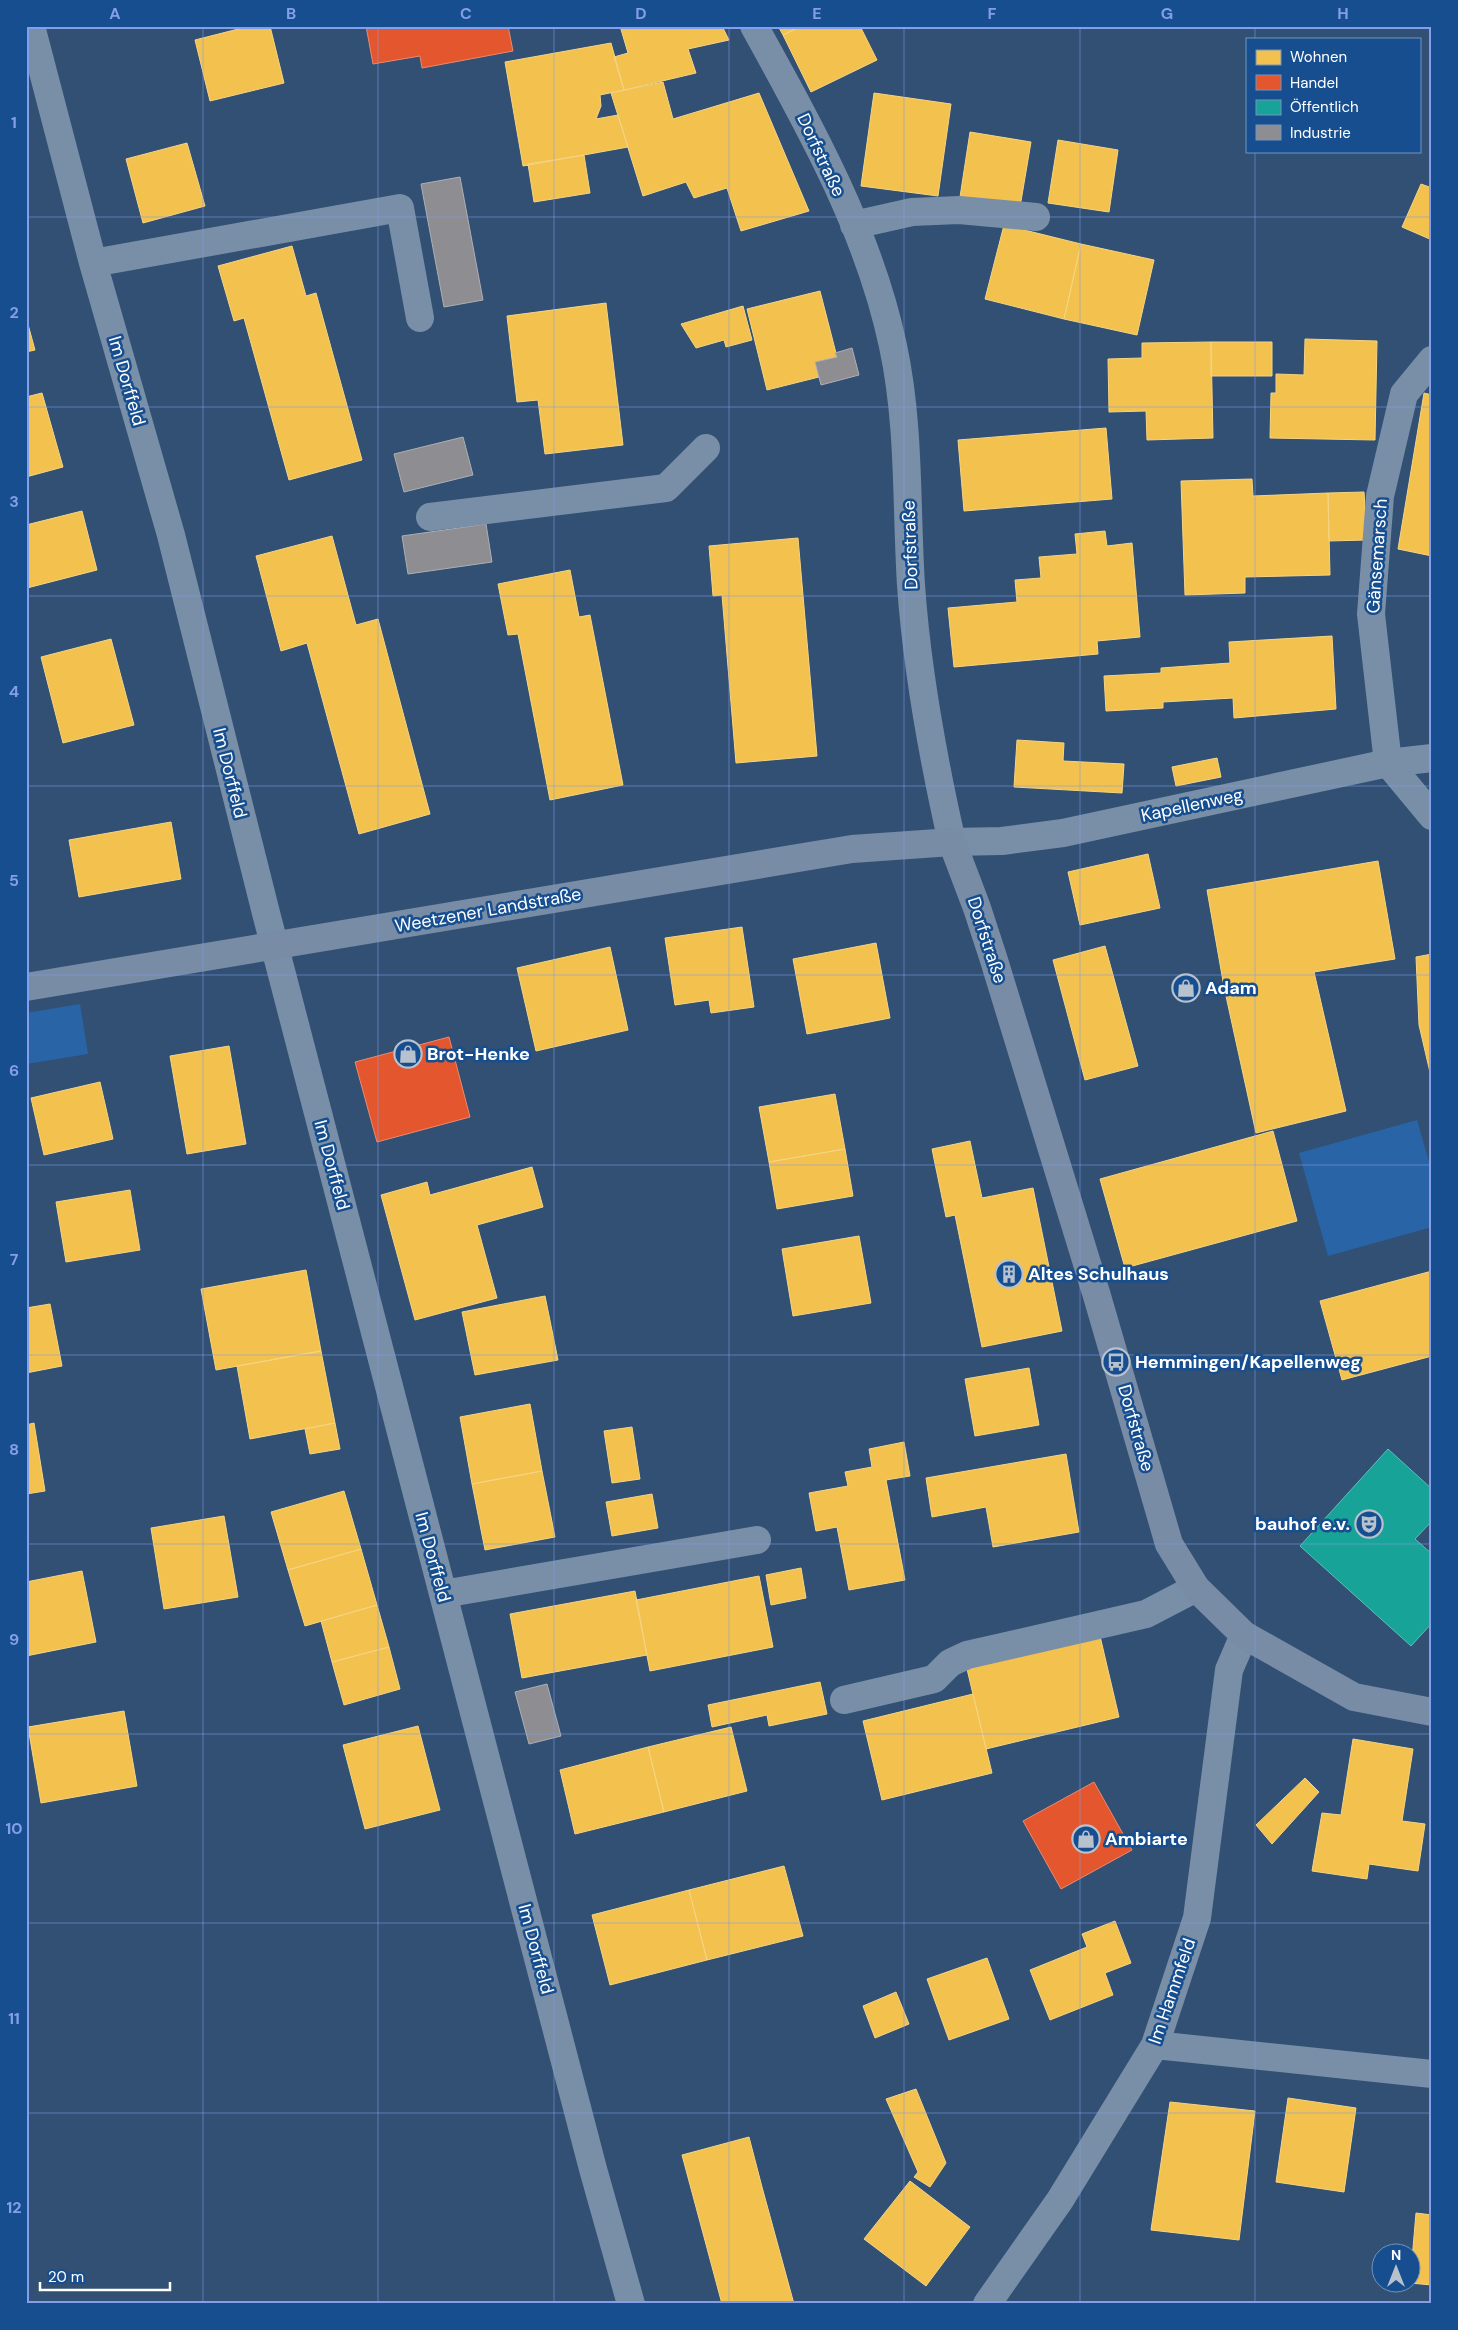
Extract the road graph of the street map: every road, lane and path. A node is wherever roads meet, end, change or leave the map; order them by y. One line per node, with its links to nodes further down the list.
1 (31, 26): 5 (street, Im Dorffeld)
2 (754, 26): 4 (street, Dorfstraße)
3 (1036, 217): 4 (street)
4 (854, 225): 13 (street, Dorfstraße)
5 (93, 263): 6 (street); 14 (street, Im Dorffeld)
6 (420, 318)
7 (1432, 360): 11 (street, Gänsemarsch)
8 (706, 448): 9 (street)
9 (430, 516)
10 (1432, 758): 11 (street, Kapellenweg)
11 (1388, 763): 12 (street); 13 (street, Kapellenweg)
12 (1432, 816)
13 (952, 842): 14 (main road, Weetzener Landstraße); 17 (main road, Dorfstraße)
14 (275, 946): 15 (main road, Weetzener Landstraße); 18 (street, Im Dorffeld)
15 (26, 987)
16 (757, 1540): 18 (street)
17 (1196, 1588): 19 (main road, Dorfstraße); 20 (street)
18 (443, 1594): 24 (street, Im Dorffeld)
19 (1244, 1635): 21 (main road, Dorfstraße); 22 (street, Im Hammfeld)
20 (844, 1700)
21 (1432, 1712)
22 (1155, 2045): 23 (street); 25 (street, Im Hammfeld)
23 (1432, 2074)
24 (631, 2304)
25 (987, 2304)

